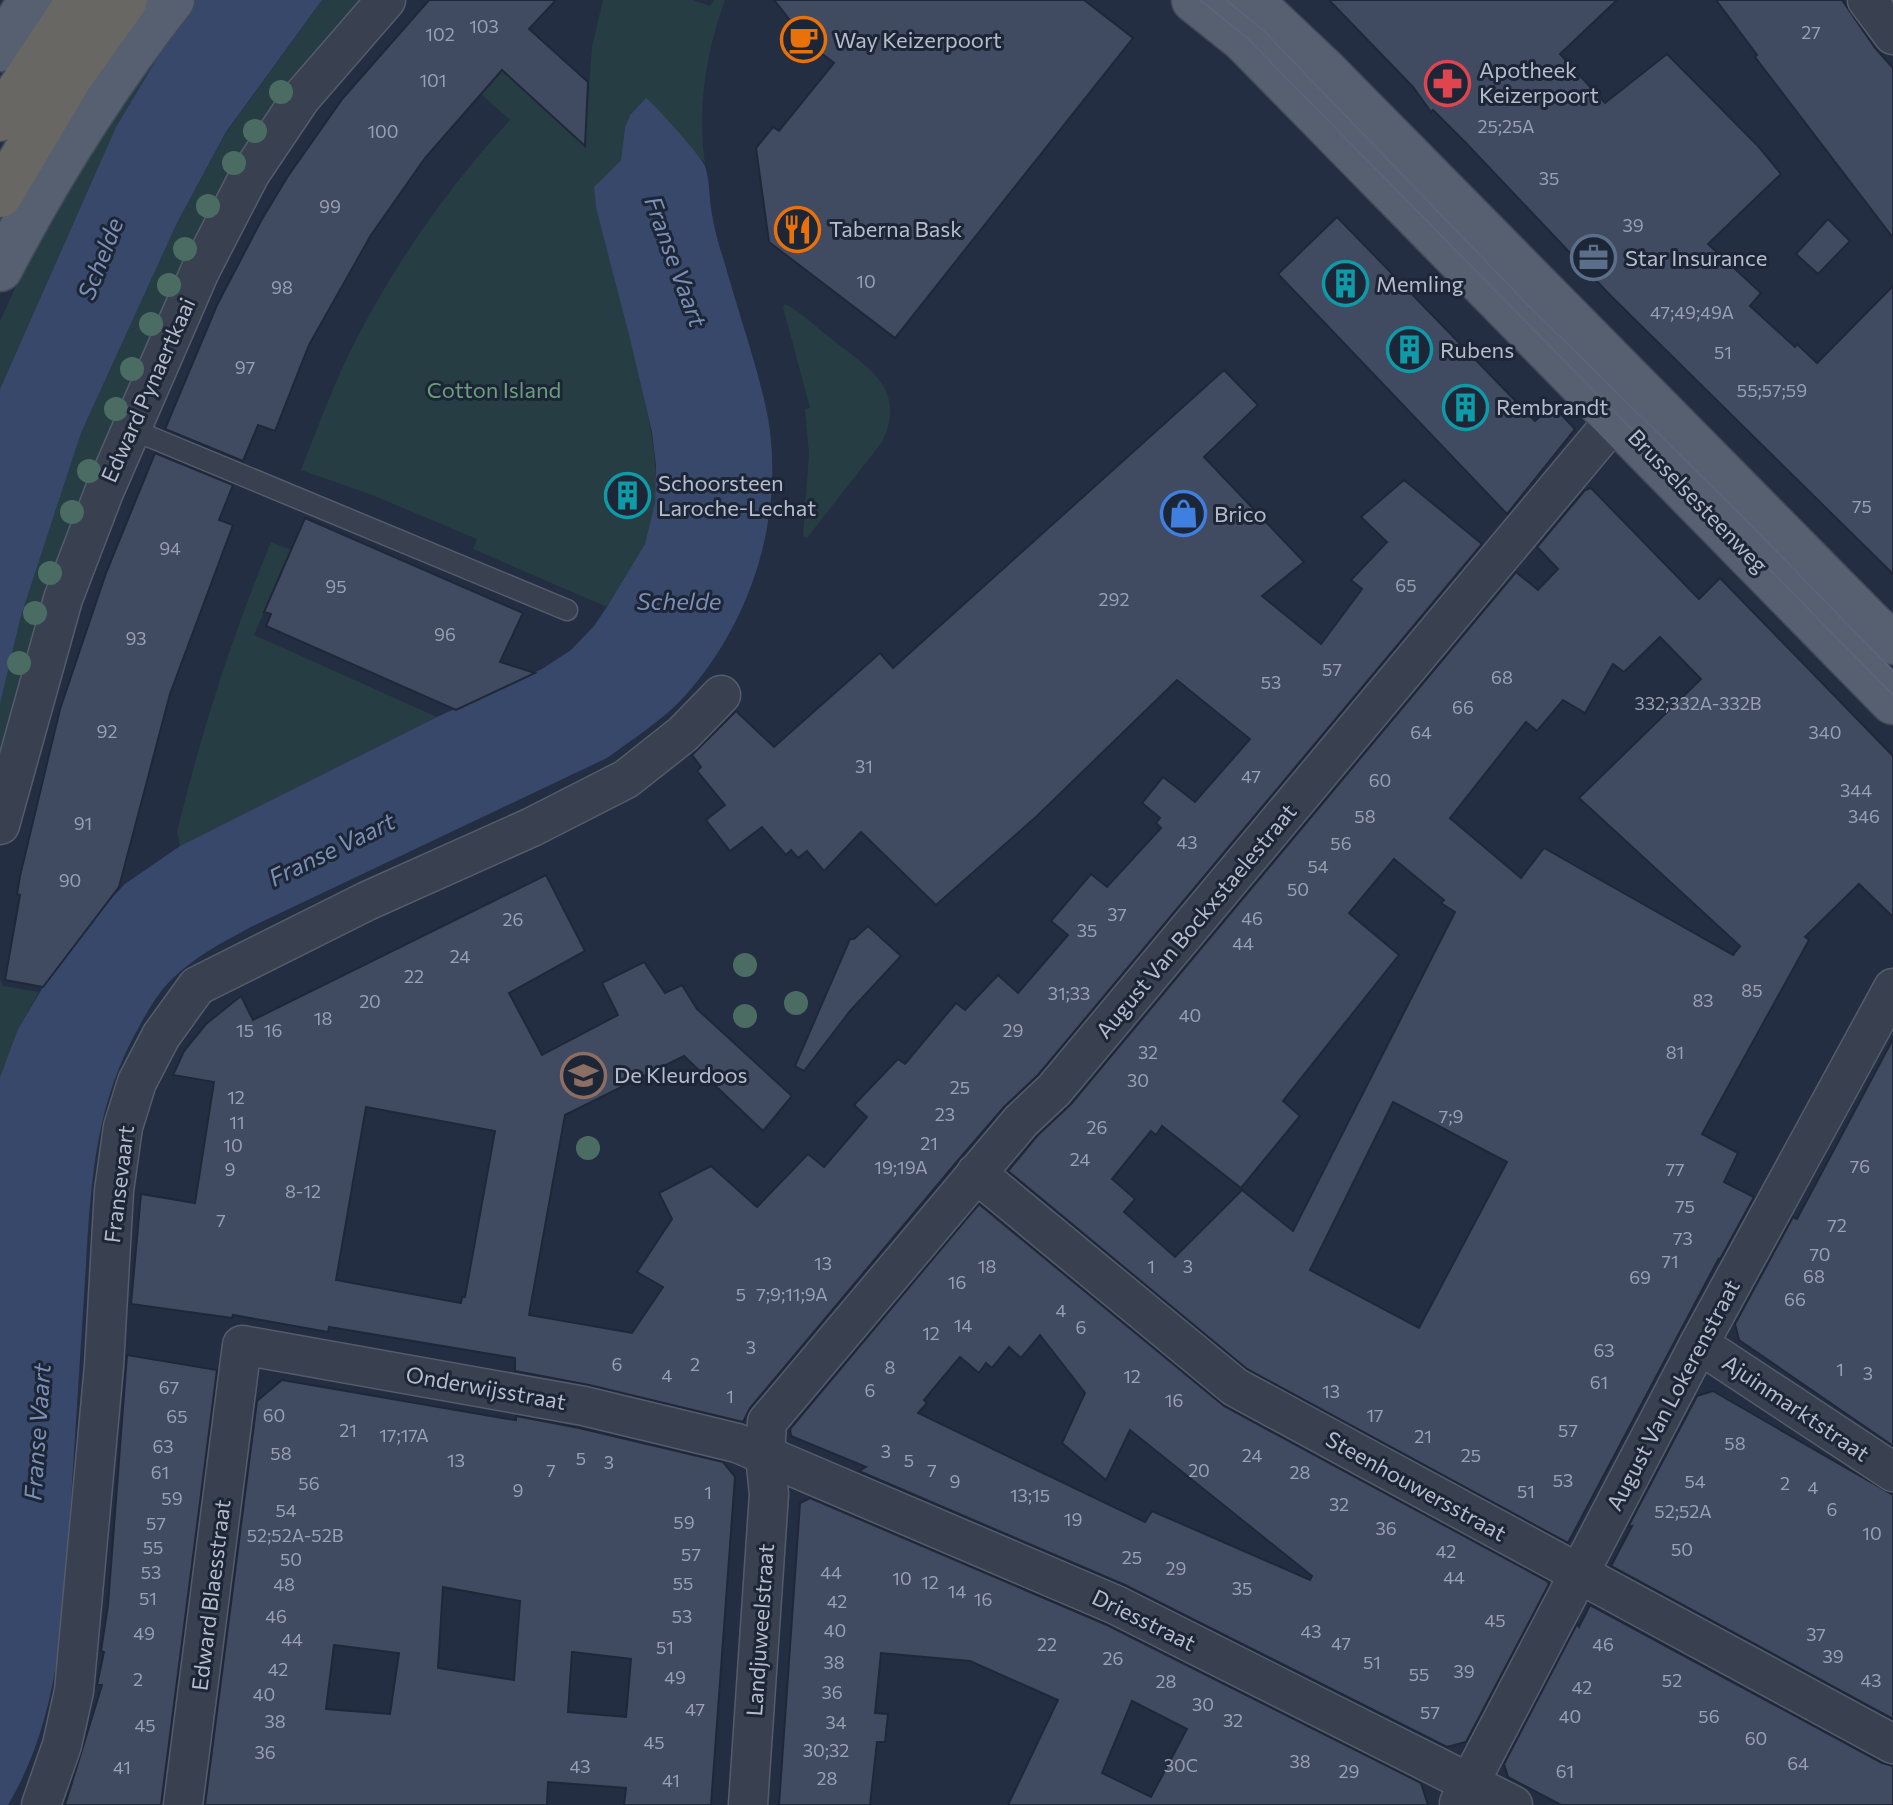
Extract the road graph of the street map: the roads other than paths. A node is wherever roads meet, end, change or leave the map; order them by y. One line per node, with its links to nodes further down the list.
1 (31, 0): 10 (main road)
2 (79, 0): 11 (highway)
3 (125, 0): 12 (highway)
4 (172, 0): 13 (main road)
5 (386, 0): 15 (street, Edward Pynaertkaai)
6 (1194, 0): 14 (main road, Brusselsesteenweg)
7 (1250, 0): 14 (main road, Brusselsesteenweg)
8 (1867, 0): 9 (street)
9 (1893, 35)
10 (0, 49)
11 (0, 119)
12 (0, 195)
13 (0, 269)
14 (1631, 406): 17 (main road, Brusselsesteenweg); 22 (street, August Van Bockxstaelestraat)
15 (131, 429): 16 (lane); 20 (street, Edward Pynaertkaai)
16 (567, 610)
17 (1876, 633): 19 (main road, Brusselsesteenweg)
18 (721, 695): 30 (street, Fransevaart)
19 (1893, 702)
20 (0, 825)
21 (1893, 988): 23 (street, August Van Lokerenstraat)
22 (976, 1173): 25 (street, August Van Bockxstaelestraat); 27 (street, Steenhouwersstraat)
23 (1699, 1344): 26 (street, Ajuinmarktstraat); 27 (street, August Van Lokerenstraat)
24 (238, 1385): 25 (street, Onderwijsstraat); 31 (street, Edward Blaesstraat)
25 (765, 1456): 29 (street, Driesstraat); 32 (street, Landjuweelstraat)
26 (1893, 1472)
27 (1578, 1575): 28 (street, Steenhouwersstraat); 29 (street, August Van Lokerenstraat)
28 (1893, 1744)
29 (1464, 1794): 33 (street, Driesstraat)
30 (41, 1805)
31 (183, 1805)
32 (748, 1805)
33 (1513, 1805)

